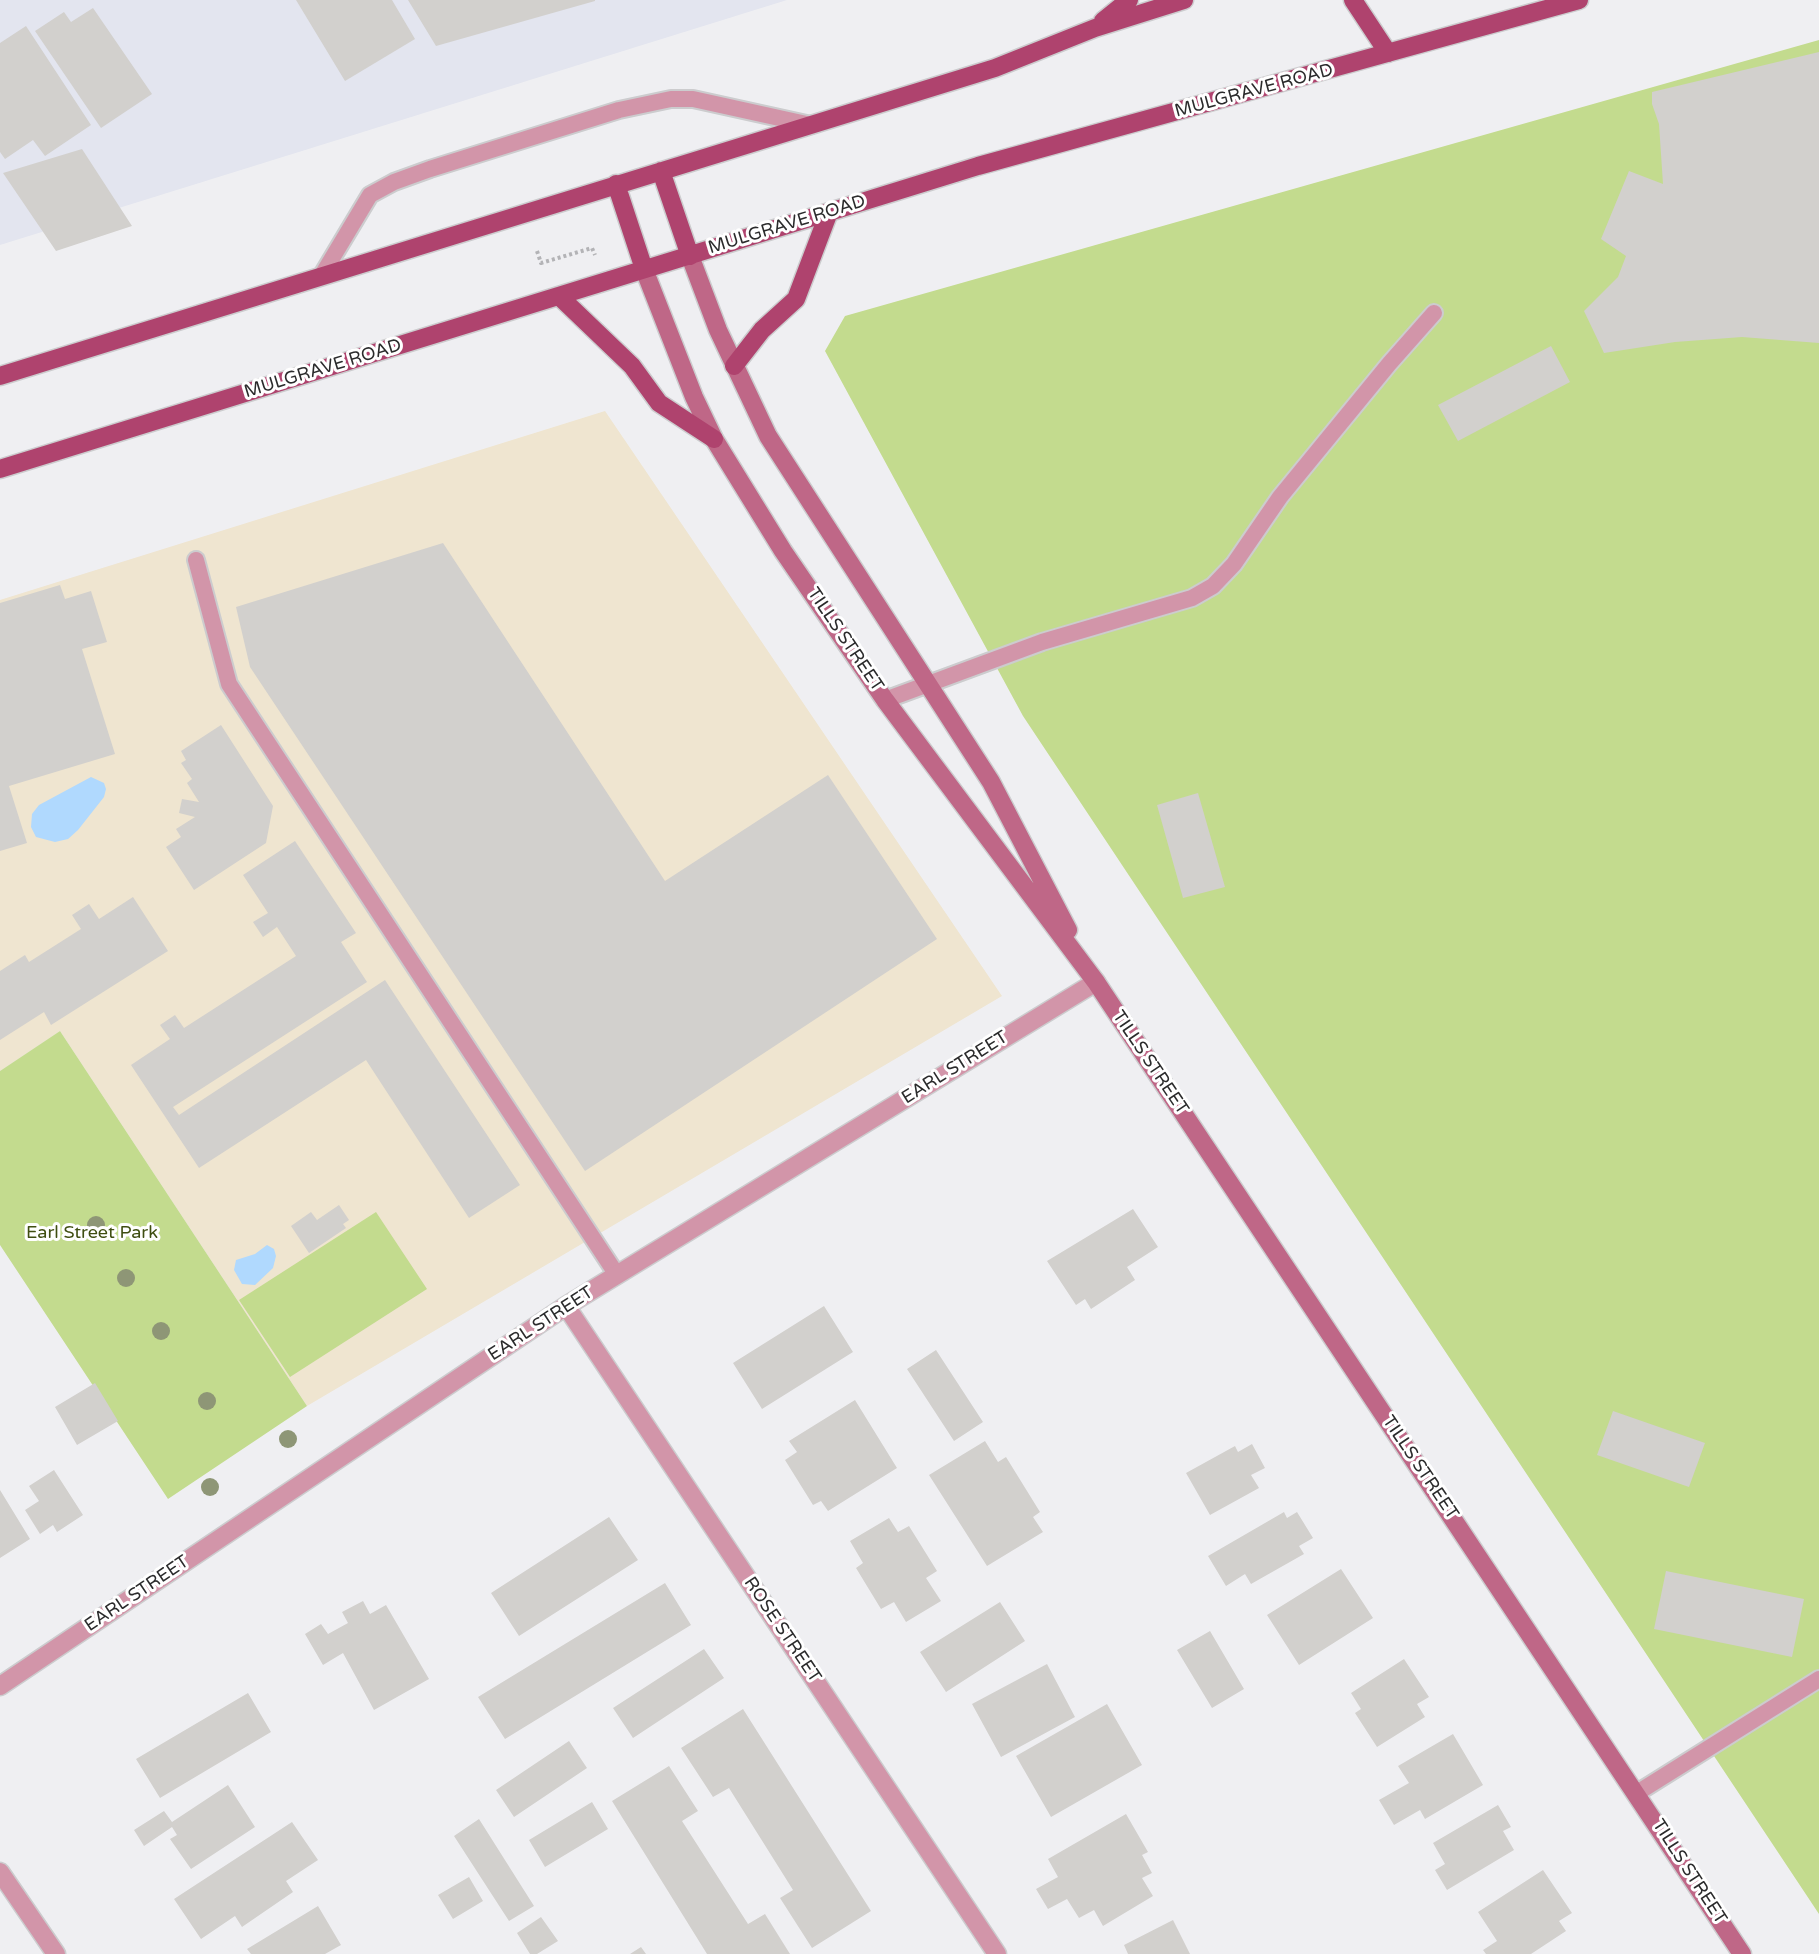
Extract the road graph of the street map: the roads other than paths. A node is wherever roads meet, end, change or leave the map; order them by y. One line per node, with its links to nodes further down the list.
1 (1130, 0): 5 (main road)
2 (1184, 0): 5 (main road)
3 (1353, 0): 6 (main road)
4 (1579, 0): 6 (main road, MULGRAVE ROAD)
5 (1095, 28): 7 (main road)
6 (1388, 53): 10 (main road, MULGRAVE ROAD)
7 (811, 125): 8 (main road); 13 (lane)
8 (661, 171): 9 (main road); 11 (main road)
9 (616, 184): 12 (main road); 13 (main road)
10 (829, 212): 11 (main road, MULGRAVE ROAD); 16 (main road)
11 (690, 255): 12 (main road, MULGRAVE ROAD); 16 (street, TILLS STREET)
12 (644, 269): 14 (main road, MULGRAVE ROAD); 18 (street, TILLS STREET)
13 (322, 275): 17 (main road)
14 (559, 297): 18 (main road); 19 (main road, MULGRAVE ROAD)
15 (1434, 313): 21 (lane)
16 (734, 366): 21 (street, TILLS STREET)
17 (0, 376)
18 (714, 439): 22 (street, TILLS STREET)
19 (0, 469)
20 (196, 560): 24 (lane)
21 (927, 684): 22 (lane); 23 (street, TILLS STREET)
22 (885, 700): 23 (street, TILLS STREET)
23 (1096, 982): 24 (street, EARL STREET); 28 (street, TILLS STREET)
24 (617, 1275): 25 (street, EARL STREET)
25 (566, 1306): 27 (street, EARL STREET); 31 (street, ROSE STREET)
26 (1819, 1679): 28 (lane)
27 (0, 1686)
28 (1637, 1793): 32 (street, TILLS STREET)
29 (0, 1872): 30 (street)
30 (56, 1954)
31 (997, 1954)
32 (1742, 1954)

